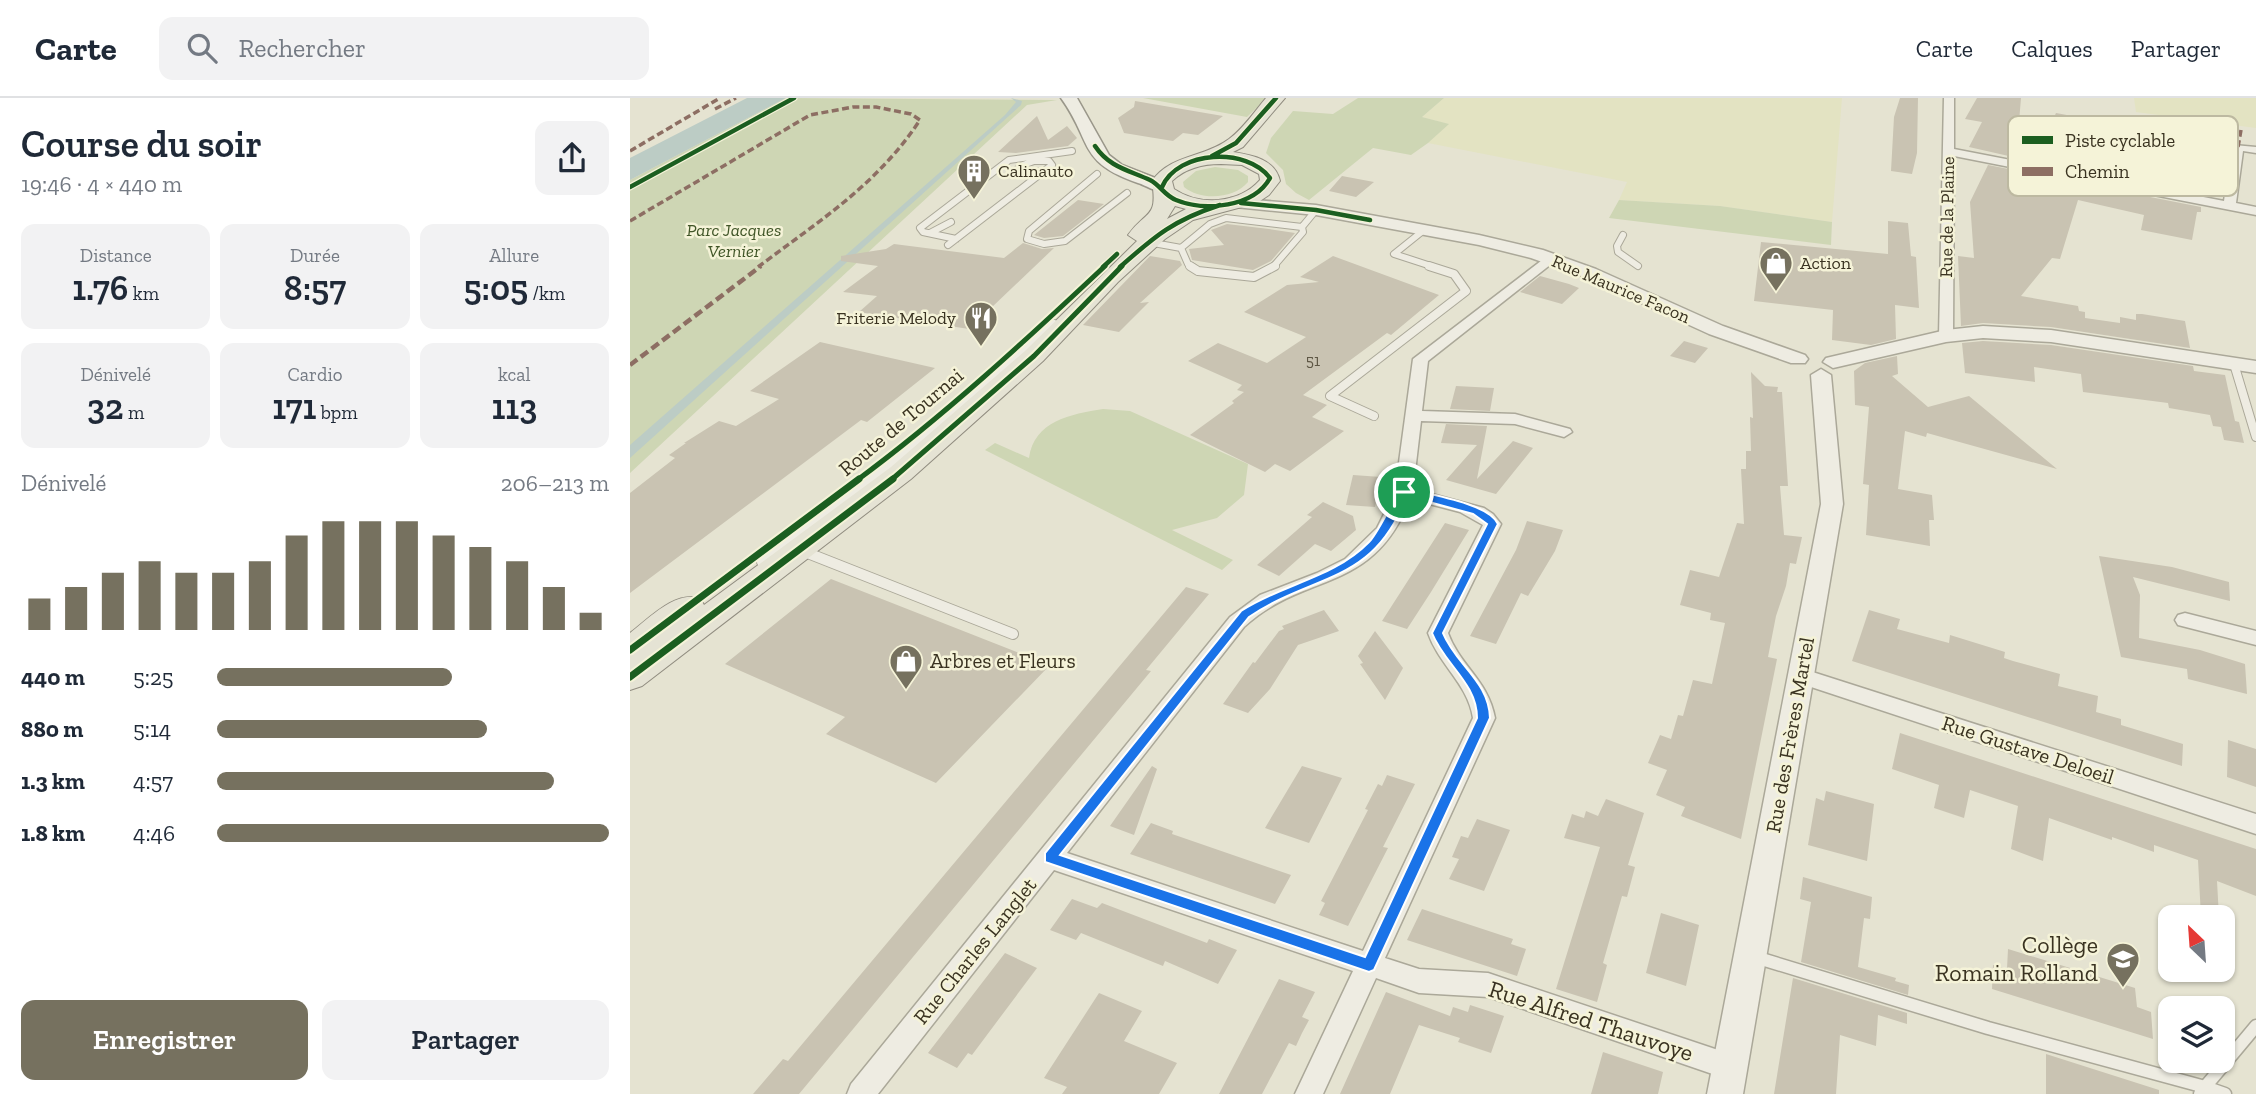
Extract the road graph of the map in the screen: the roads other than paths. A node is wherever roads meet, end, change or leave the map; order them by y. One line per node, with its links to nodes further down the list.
1 (1069, 98): 9 (main road)
2 (1276, 98): 11 (main road)
3 (1283, 98): 11 (lane)
4 (1294, 98): 13 (main road)
5 (1949, 98): 8 (street, Rue de la Plaine)
6 (2238, 147): 7 (street)
7 (2256, 150)
8 (1948, 151): 12 (street); 36 (street, Rue de la Plaine)
9 (1099, 153): 11 (main road); 18 (main road)
10 (1042, 160): 14 (lane); 28 (lane); 30 (lane)
11 (1199, 161): 13 (main road); 18 (main road, Route de Tournai)
12 (2008, 163)
13 (1257, 164): 16 (main road)
14 (1023, 165)
15 (1097, 174): 17 (lane)
16 (1270, 181): 21 (main road, Route de Tournai); 23 (street, Rue Maurice Facon)
17 (1127, 192)
18 (1167, 193): 21 (main road); 49 (main road, Route de Tournai); 50 (lane)
19 (2178, 196): 22 (street)
20 (2230, 196): 22 (street)
21 (1225, 204): 23 (street, Rue Maurice Facon); 31 (main road, Route de Tournai)
22 (2229, 206): 24 (street)
23 (1316, 210): 26 (lane); 27 (street, Rue Maurice Facon)
24 (2256, 211)
25 (951, 222): 28 (lane)
26 (1301, 227): 33 (lane); 33 (lane)
27 (1424, 230): 34 (street, Rue Maurice Facon); 40 (lane)
28 (929, 233): 30 (lane)
29 (1623, 235): 35 (lane)
30 (956, 239): 32 (lane)
31 (1147, 242): 33 (lane); 45 (main road, Route de Tournai)
32 (948, 245)
33 (1181, 248)
34 (1550, 258): 39 (street, Rue Maurice Facon); 41 (street, Rue Charles Langlet)
35 (1638, 266)
36 (1946, 336): 37 (street); 39 (street)
37 (2234, 364): 38 (street); 43 (lane)
38 (2256, 367)
39 (1827, 369): 51 (street, Rue des Frères Martel)
40 (1374, 416)
41 (1415, 416): 42 (street); 44 (street, Rue Charles Langlet)
42 (1564, 432)
43 (2256, 437)
44 (1404, 492): 54 (street, Rue Charles Langlet); 56 (street)
45 (799, 550): 47 (lane); 52 (main road, Route de Tournai)
46 (2185, 620): 48 (street)
47 (1013, 634)
48 (2256, 638)
49 (630, 650)
50 (630, 661)
51 (1800, 676): 53 (street, Rue Gustave Deloeil); 55 (street, Rue des Frères Martel)
52 (630, 677)
53 (2256, 824)
54 (1050, 858): 56 (street, Rue Alfred Thauvoye); 60 (street, Rue Charles Langlet)
55 (1751, 956): 58 (street, Rue des Frères Martel); 59 (lane)
56 (1369, 965): 58 (street, Rue Alfred Thauvoye); 61 (street)
57 (2256, 1026): 59 (lane)
58 (1728, 1081)
59 (2202, 1091): 62 (lane)
60 (861, 1094)
61 (1308, 1094)
62 (2225, 1094)

